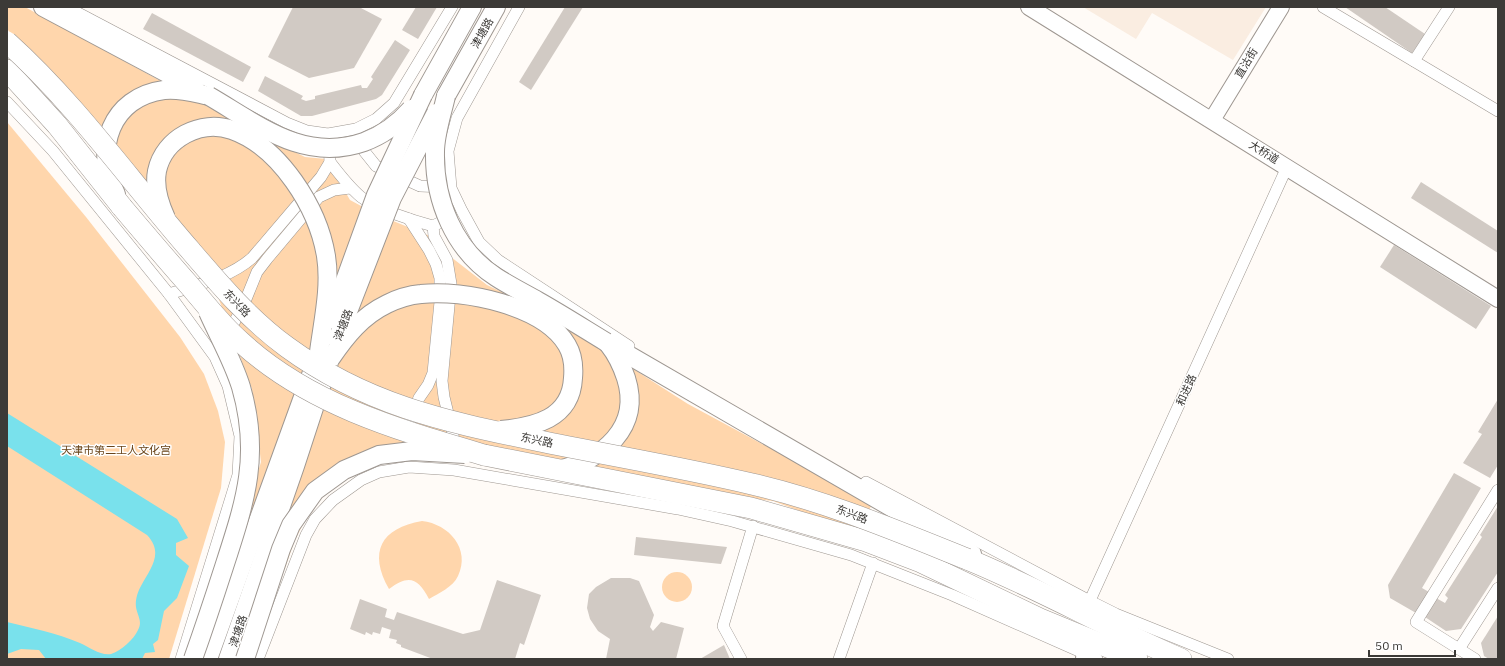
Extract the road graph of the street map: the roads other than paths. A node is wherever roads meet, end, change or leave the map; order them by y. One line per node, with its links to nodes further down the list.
1 (43, 7): 15 (main road)
2 (67, 7): 21 (street)
3 (452, 7): 20 (street)
4 (472, 7): 14 (main road, 津塘路)
5 (496, 7): 16 (main road, 津塘路)
6 (519, 7): 25 (street)
7 (1029, 7): 19 (street, 大桥道)
8 (1281, 7): 19 (street, 直沽街)
9 (1323, 7): 12 (street)
10 (1449, 7): 12 (street)
11 (7, 42): 30 (highway, 东兴路, bridge)
12 (1414, 61): 18 (street)
13 (7, 70): 26 (highway, 东兴路)
14 (423, 95): 15 (main road, bridge); 35 (main road, 津塘路, bridge)
15 (210, 96): 26 (main road)
16 (446, 96): 34 (main road, bridge); 35 (main road, 津塘路, bridge)
17 (7, 102): 31 (street)
18 (1498, 112)
19 (1212, 120): 23 (street, 大桥道)
20 (356, 128): 21 (street); 25 (street)
21 (328, 134): 22 (street)
22 (330, 162): 24 (street); 31 (street)
23 (1287, 167): 32 (street, 大桥道); 47 (street, 和进路)
24 (350, 188): 28 (street); 36 (street)
25 (451, 188): 27 (street)
26 (122, 207): 33 (highway, 东兴路, bridge)
27 (462, 212): 29 (street); 47 (street)
28 (409, 219): 29 (street); 39 (street)
29 (433, 226): 41 (street)
30 (172, 229): 35 (main road, bridge); 37 (highway, 东兴路, bridge)
31 (169, 294): 36 (street)
32 (1498, 299)
33 (202, 301): 38 (highway, 东兴路, bridge); 52 (main road, bridge)
34 (606, 342): 40 (main road); 45 (main road)
35 (325, 355): 37 (main road, bridge); 53 (main road, 津塘路); 54 (main road, 津塘路)
36 (215, 357): 51 (street)
37 (490, 431): 45 (highway, 东兴路, bridge)
38 (484, 455): 40 (highway, 东兴路); 55 (main road, bridge)
39 (409, 467): 41 (street); 56 (street)
40 (582, 468): 50 (highway, 东兴路)
41 (454, 470): 43 (street)
42 (1498, 491): 49 (street)
43 (753, 526): 44 (street); 57 (street)
44 (873, 563): 50 (street); 58 (street)
45 (1002, 574): 47 (highway, 东兴路)
46 (1498, 588): 49 (street)
47 (1087, 607): 48 (highway); 60 (highway, 东兴路)
48 (1116, 614): 61 (street)
49 (1459, 649): 62 (street)
50 (1094, 652): 59 (highway, 东兴路)
51 (181, 659)
52 (193, 659)
53 (208, 659)
54 (228, 659)
55 (245, 659)
56 (258, 659)
57 (741, 659)
58 (839, 659)
59 (1137, 659)
60 (1181, 659)
61 (1228, 659)
62 (1475, 659)

